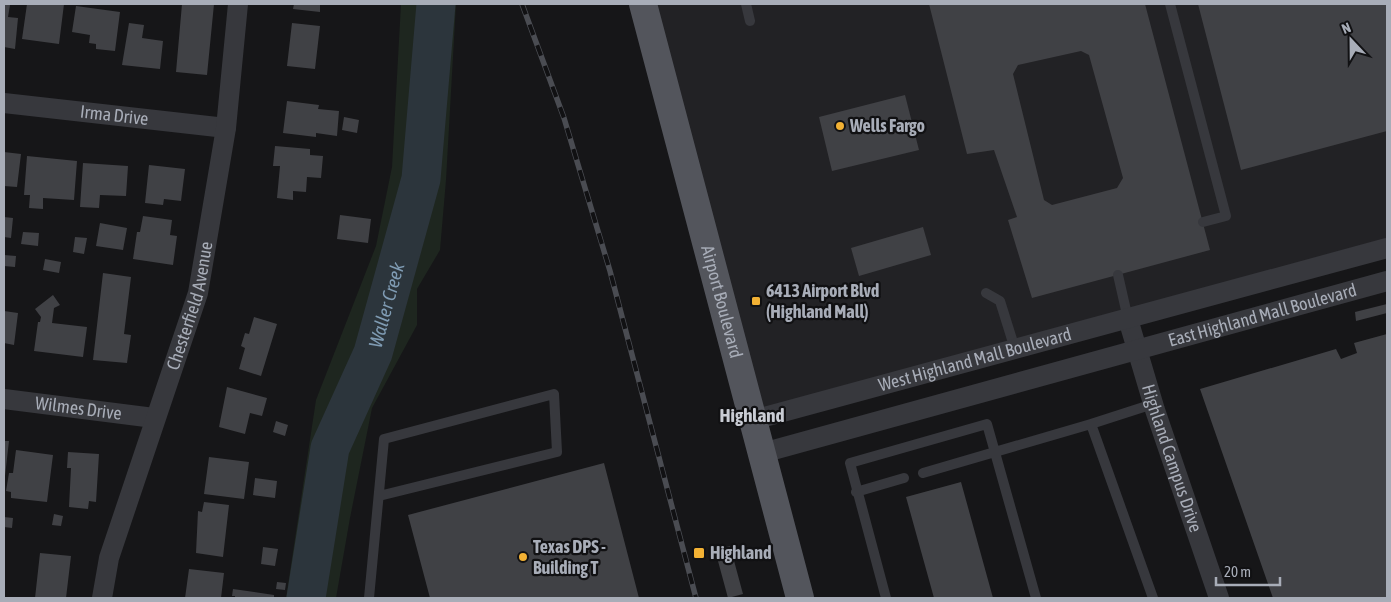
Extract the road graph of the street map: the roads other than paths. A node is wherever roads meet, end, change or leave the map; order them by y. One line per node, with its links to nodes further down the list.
1 (238, 4): 7 (street, Chesterfield Avenue)
2 (643, 4): 20 (main road, Airport Boulevard)
3 (746, 4): 5 (lane)
4 (1170, 4): 8 (lane)
5 (750, 21)
6 (4, 103): 7 (street, Irma Drive)
7 (226, 128): 19 (street, Chesterfield Avenue)
8 (1203, 222)
9 (1387, 248): 13 (street, East Highland Mall Boulevard)
10 (1118, 275): 14 (lane)
11 (1387, 281): 15 (street, East Highland Mall Boulevard)
12 (986, 293): 16 (lane)
13 (1198, 301): 14 (street, West Highland Mall Boulevard)
14 (1128, 319): 15 (street, Highland Campus Drive); 16 (street, West Highland Mall Boulevard)
15 (1136, 349): 18 (street, Highland Campus Drive); 23 (street, West Highland Mall Boulevard)
16 (1015, 350): 20 (street, West Highland Mall Boulevard)
17 (4, 399): 19 (street, Wilmes Drive)
18 (1153, 404): 21 (lane); 34 (street, Highland Campus Drive)
19 (154, 418): 28 (street, Chesterfield Avenue)
20 (754, 420): 23 (main road, Airport Boulevard)
21 (1091, 424): 22 (lane); 33 (lane)
22 (994, 451): 24 (lane); 26 (lane); 32 (lane)
23 (762, 453): 30 (main road, Airport Boulevard)
24 (923, 473)
25 (904, 478): 26 (lane)
26 (856, 492): 31 (lane)
27 (379, 496): 27 (lane); 29 (lane)
28 (102, 598)
29 (369, 598)
30 (800, 598)
31 (886, 598)
32 (1036, 598)
33 (1153, 598)
34 (1219, 598)

